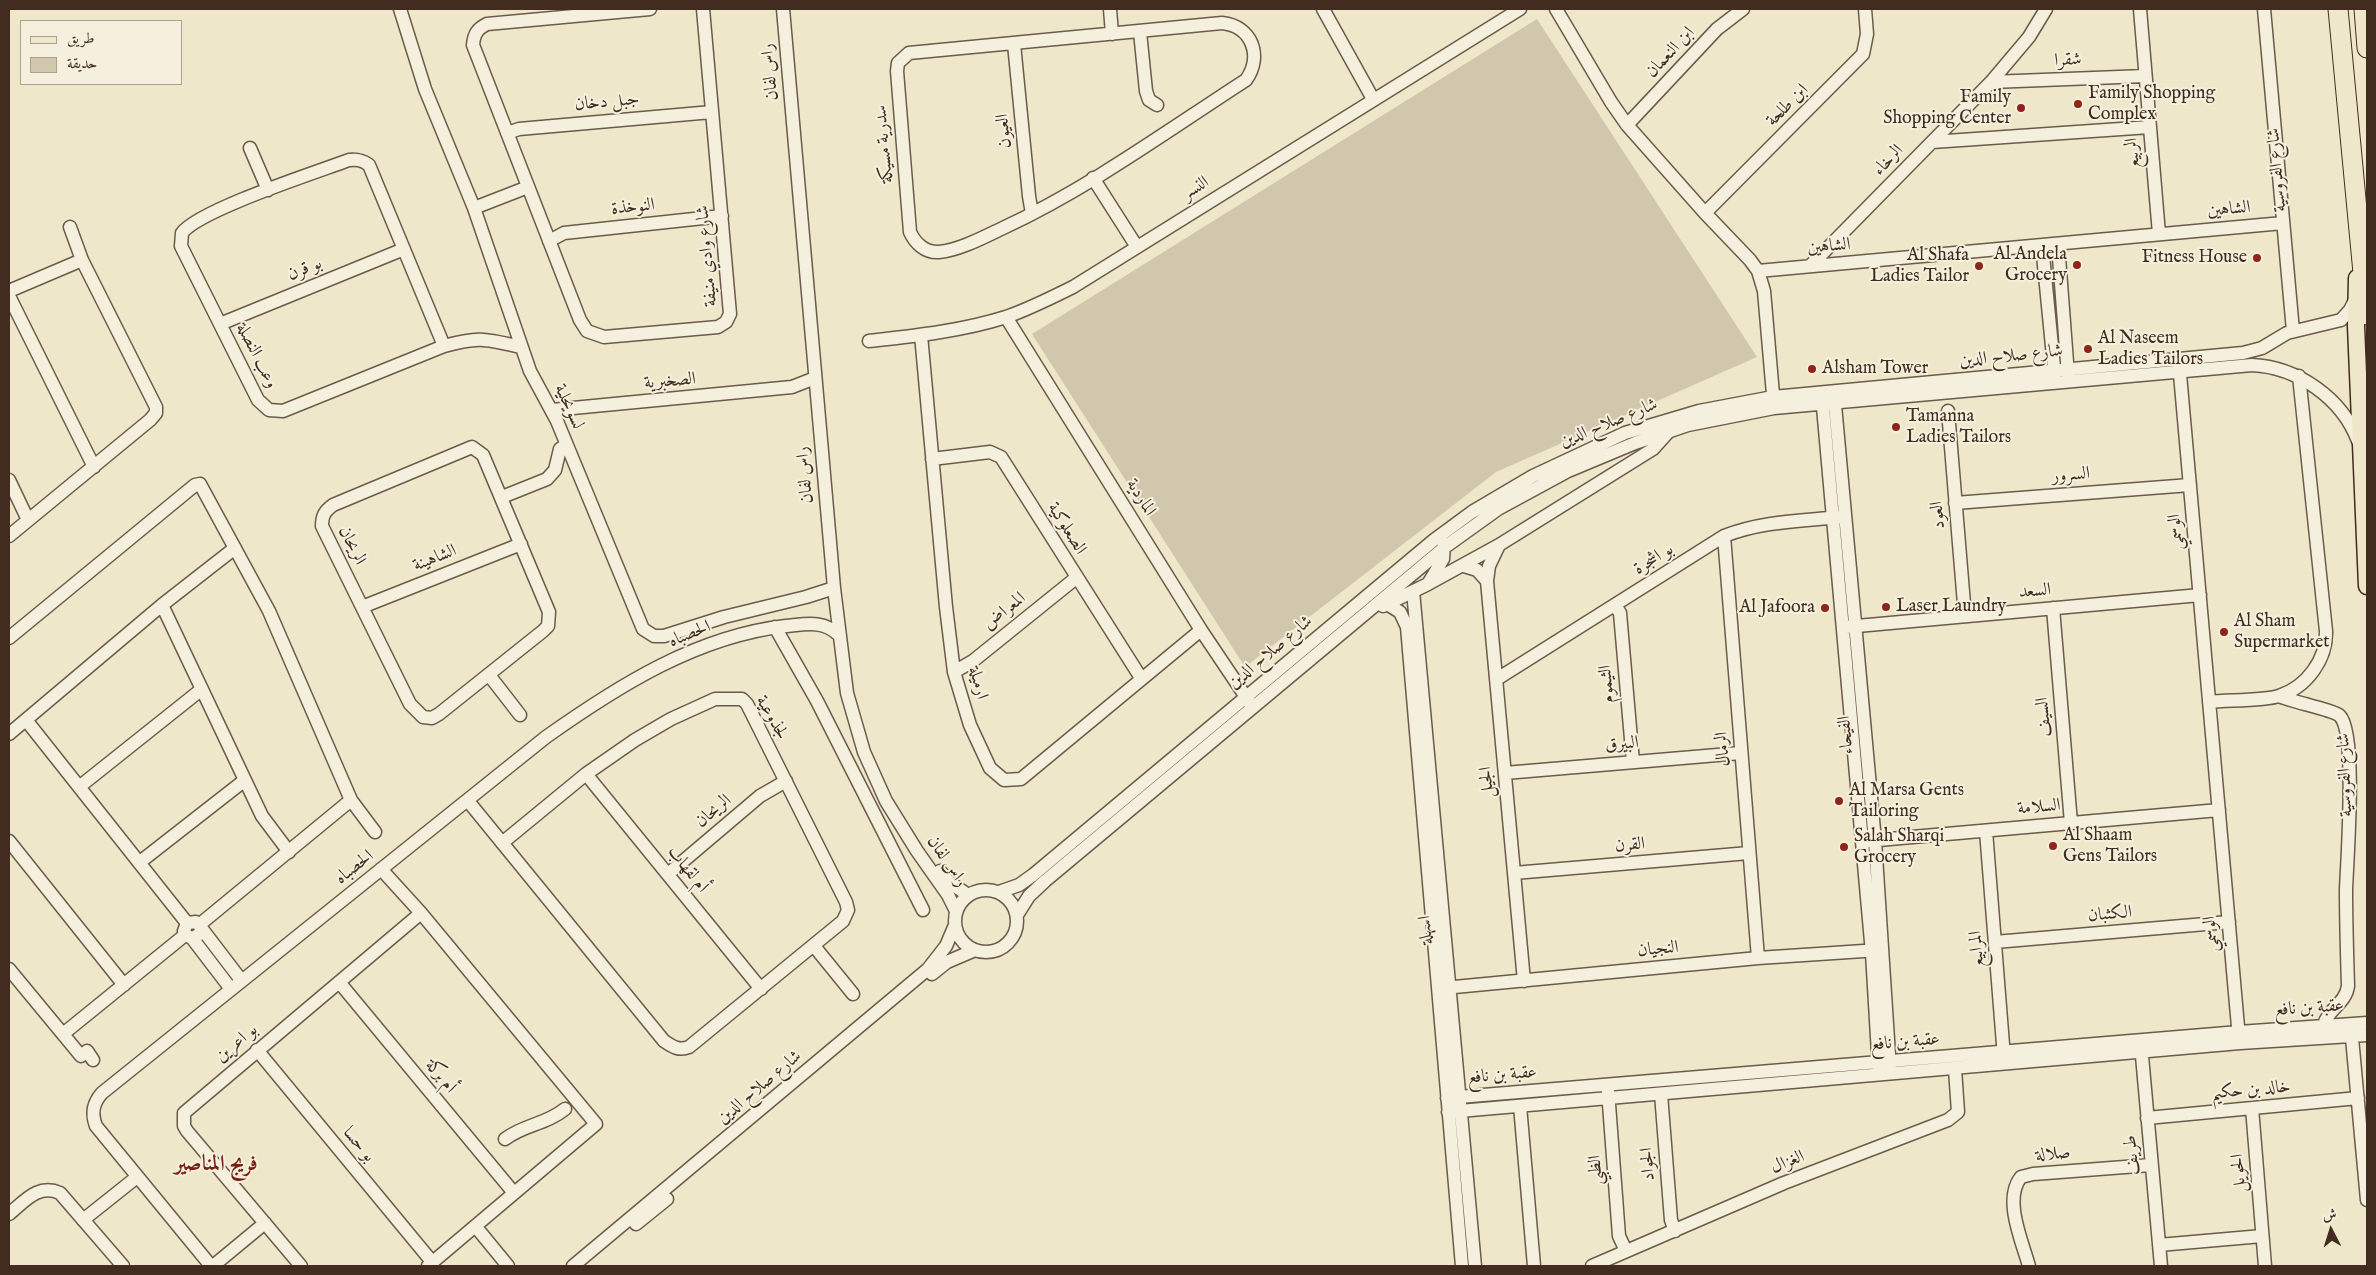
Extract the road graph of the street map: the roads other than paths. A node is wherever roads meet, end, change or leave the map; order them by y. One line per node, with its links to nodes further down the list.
1 (400, 9): 34 (street, لسويحلية)
2 (650, 9): 28 (street, شارع وادي منيفة)
3 (703, 9): 25 (street, شارع وادي منيفة)
4 (783, 9): 67 (street, راس لفان)
5 (791, 9): 146 (street, راس لفان)
6 (1110, 9): 18 (street)
7 (1322, 9): 23 (street)
8 (1520, 9): 23 (street, النسر)
9 (1556, 9): 26 (street)
10 (1742, 9): 26 (street, ابن النعمان)
11 (1865, 9): 35 (street, ابن طلحة)
12 (2046, 9): 22 (street, الرخاء)
13 (2140, 9): 21 (street, الربيع)
14 (2264, 9): 39 (street, شارع الفروسية)
15 (2338, 9): 38 (highway)
16 (2364, 9): 20 (highway)
17 (1140, 32): 18 (street, سدرية مسيكة); 24 (street); 31 (street, سدرية مسيكة)
18 (1112, 34): 19 (street, سدرية مسيكة)
19 (1014, 44): 36 (street, العيون); 36 (street, سدرية مسيكة)
20 (2367, 48)
21 (2145, 76): 22 (street, شقرا); 27 (street, الربيع)
22 (1991, 82): 29 (street, الرخاء)
23 (1373, 99): 45 (street, النسر)
24 (1157, 105)
25 (712, 112): 28 (street, جبل دخان); 37 (street, شارع وادي منيفة)
26 (1627, 125): 35 (street)
27 (2150, 127): 29 (street); 41 (street, الربيع)
28 (507, 133): 32 (street, شارع وادي منيفة)
29 (1932, 142): 48 (street, الرخاء)
30 (250, 148): 33 (street)
31 (1093, 178): 36 (street, سدرية مسيكة); 45 (street)
32 (528, 187): 34 (street); 42 (street, شارع وادي منيفة)
33 (268, 190): 46 (street, وعب النصلة); 55 (street, وعب النصلة)
34 (474, 208): 60 (street, لسويحلية)
35 (1705, 213): 49 (street)
36 (1032, 214)
37 (722, 216): 42 (street, النوخذة); 42 (street, شارع وادي منيفة)
38 (2358, 220): 52 (main road); 53 (highway)
39 (2283, 223): 41 (street, الشاهين); 56 (street, شارع الفروسية)
40 (70, 226): 47 (street)
41 (2159, 234): 43 (street, الشاهين)
42 (549, 241)
43 (2058, 244): 44 (street, الشاهين); 64 (street)
44 (2042, 245): 48 (street, الشاهين); 65 (street)
45 (1137, 247): 54 (street, النسر)
46 (404, 249): 55 (street, بو قرن); 59 (street, وعب النصلة)
47 (82, 260): 50 (street); 78 (street)
48 (1810, 266): 49 (street, الشاهين)
49 (1758, 271): 71 (street)
50 (9, 291)
51 (9, 296): 78 (street)
52 (2356, 298): 56 (street, شارع صلاح الدين); 76 (main road)
53 (2367, 316)
54 (1006, 317): 57 (street, النسر); 109 (street, الماردية)
55 (220, 324): 59 (street, وعب النصلة)
56 (2293, 331): 61 (street, شارع صلاح الدين)
57 (921, 335): 58 (street, النسر); 77 (street, ارميلة)
58 (868, 340)
59 (444, 346): 60 (street, وعب النصلة)
60 (521, 347): 72 (street, لسويحلية)
61 (2257, 350): 62 (street, شارع صلاح الدين); 63 (street)
62 (2179, 364): 63 (street, شارع صلاح الدين); 64 (street, شارع صلاح الدين); 80 (street, الوسمي)
63 (2260, 365): 66 (street, شارع صلاح الدين)
64 (2068, 374): 65 (street, شارع صلاح الدين)
65 (2054, 375): 70 (street, شارع صلاح الدين)
66 (2299, 376): 76 (street, شارع صلاح الدين); 117 (street)
67 (815, 378): 68 (street, الصخبرية); 69 (street, راس لفان)
68 (792, 388): 69 (street, الصخبرية); 72 (street, الصخبرية)
69 (816, 393): 97 (street, راس لفان)
70 (1829, 398): 71 (street, شارع صلاح الدين); 83 (street, الفيحاء)
71 (1774, 403): 74 (street, شارع صلاح الدين)
72 (552, 410): 75 (street, لسويحلية)
73 (1948, 411): 82 (street, العود)
74 (1670, 424): 87 (street, شارع صلاح الدين); 89 (street, شارع صلاح الدين); 90 (street, شارع صلاح الدين)
75 (566, 445): 81 (street); 97 (street, لسويحلية)
76 (2361, 458): 96 (main road)
77 (932, 459): 93 (street, الصعلوكية); 112 (street, ارميلة)
78 (94, 466): 84 (street)
79 (9, 480): 84 (street)
80 (2190, 484): 82 (street, السرور); 99 (street, الوسمي)
81 (502, 497): 88 (street, الريحان); 103 (street, الريحان)
82 (1955, 503): 106 (street, العود)
83 (1840, 517): 86 (street, بو اشجرة); 108 (street, الفيحاء)
84 (28, 520): 85 (street)
85 (9, 536)
86 (1724, 536): 102 (street, بو اشجرة); 123 (street, الرمال)
87 (1434, 540): 90 (street); 118 (street, شارع صلاح الدين)
88 (521, 544): 103 (street, الشاهينة); 113 (street, الريحان)
89 (1499, 545): 92 (street, شارع صلاح الدين); 94 (street, الجيل)
90 (1445, 547): 95 (street); 105 (street, شارع صلاح الدين)
91 (235, 548): 101 (street); 111 (street); 130 (street)
92 (1464, 566): 94 (street); 95 (street, شارع صلاح الدين)
93 (1076, 578): 112 (street, المعراض); 114 (street, الصعلوكية)
94 (1487, 581): 115 (street, الجيل)
95 (1428, 584): 98 (street, شارع صلاح الدين)
96 (2367, 586)
97 (830, 589): 110 (street, راس لفان)
98 (1413, 591): 100 (street, شارع صلاح الدين); 165 (street, اسهلة)
99 (2200, 595): 104 (street, السعد); 119 (street, الوسمي)
100 (1387, 604): 105 (street, شارع صلاح الدين); 165 (street, اسهلة)
101 (162, 605): 116 (street); 121 (street)
102 (1615, 605): 115 (street, بو اشجرة); 124 (street, الثيموم)
103 (362, 607): 113 (street, الريحان)
104 (2053, 608): 106 (street, السعد); 133 (street, السيف)
105 (1366, 612): 118 (street, شارع صلاح الدين)
106 (1965, 616): 108 (street, السعد)
107 (775, 627): 110 (street, الحصباه); 131 (street, الحصباه); 147 (street)
108 (1849, 627): 137 (street, الفيحاء)
109 (1201, 630): 114 (street, ارميلة); 118 (street, الماردية)
110 (835, 632): 148 (street, راس لفان)
111 (9, 638)
112 (954, 672): 114 (street, ارميلة)
113 (489, 675): 120 (street)
114 (1141, 678)
115 (1496, 679): 125 (street, الجيل)
116 (202, 689): 127 (street); 129 (street)
117 (2279, 696): 119 (street); 169 (street, شارع الفروسية)
118 (1249, 702): 145 (street, شارع صلاح الدين); 150 (street, شارع صلاح الدين)
119 (2210, 702): 132 (street, الوسمي)
120 (520, 715)
121 (26, 720): 122 (street); 129 (street)
122 (9, 734)
123 (1741, 753): 124 (street, البيرق); 140 (street, الرمال)
124 (1633, 762): 125 (street, البيرق)
125 (1505, 773): 143 (street, الجيل)
126 (586, 774): 128 (street, لجذوعية); 138 (street, لجذوعية); 144 (street, أم لقهاب)
127 (244, 780): 139 (street); 141 (street)
128 (786, 781): 144 (street, الريحان); 155 (street, لجذوعية)
129 (80, 787): 141 (street)
130 (351, 800): 135 (street); 139 (street)
131 (468, 801): 138 (street, لجذوعية); 142 (street, الحصباه)
132 (2219, 810): 133 (street, السلامة); 151 (street, الوسمي)
133 (2071, 823): 134 (street, السلامة)
134 (1986, 831): 137 (street, السلامة); 154 (street, المرابيع)
135 (375, 832)
136 (9, 841): 163 (street)
137 (1868, 841): 157 (street, الفيحاء)
138 (502, 843): 164 (street, لجذوعية)
139 (289, 852): 153 (street)
140 (1749, 854): 143 (street, القرن); 158 (street, الرمال)
141 (140, 862): 153 (street)
142 (381, 869): 149 (street); 160 (street, الحصباه)
143 (1514, 873): 161 (street, الجيل)
144 (668, 874): 164 (street, أم لقهاب)
145 (999, 892): 146 (street); 150 (street)
146 (968, 895): 148 (street)
147 (923, 910)
148 (956, 911): 152 (street)
149 (421, 913): 162 (street, بو اعرين); 187 (street)
150 (1017, 915): 156 (street)
151 (2229, 922): 154 (street, الكثبان); 174 (street, الوسمي)
152 (955, 925): 156 (street); 210 (street, شارع صلاح الدين)
153 (193, 930): 160 (street); 163 (street); 166 (street)
154 (1995, 942): 177 (street, المرابيع)
155 (814, 946): 164 (street, لجذوعية); 167 (street)
156 (974, 950): 211 (street, شارع صلاح الدين)
157 (1877, 950): 158 (street, النجيان); 180 (street, الفيحاء)
158 (1758, 958): 161 (street, النجيان)
159 (9, 969): 171 (street)
160 (241, 980): 166 (street, الحصباه)
161 (1524, 981): 165 (street, النجيان)
162 (339, 982): 176 (street, بو اعرين); 195 (street, أم بركة)
163 (124, 985): 171 (street)
164 (761, 988)
165 (1444, 988): 184 (street, اسهلة)
166 (231, 989): 194 (street, الحصباه)
167 (853, 994)
168 (2367, 1023): 170 (street, عقبة بن نافع)
169 (2324, 1025): 170 (street, عقبة بن نافع); 172 (street, عقبة بن نافع)
170 (2351, 1029): 172 (street, عقبة بن نافع); 173 (street, عقبة بن نافع); 186 (street)
171 (63, 1034): 178 (street)
172 (2284, 1034): 174 (street, عقبة بن نافع)
173 (2367, 1035)
174 (2239, 1037): 175 (street, عقبة بن نافع)
175 (2141, 1046): 177 (street, عقبة بن نافع); 179 (street, عقبة بن نافع); 191 (street, طريف)
176 (257, 1050): 199 (street, بو اعرين); 206 (street, بو حسا)
177 (2004, 1051): 179 (street, المرابيع); 180 (street, عقبة بن نافع)
178 (93, 1060)
179 (2005, 1065): 181 (street, عقبة بن نافع)
180 (1884, 1069): 181 (street, عقبة بن نافع); 182 (street, عقبة بن نافع); 183 (street, عقبة بن نافع)
181 (1955, 1069): 201 (street, الغزال)
182 (1608, 1084): 184 (street, عقبة بن نافع); 185 (street, الظبي)
183 (1661, 1094): 185 (street, عقبة بن نافع); 201 (street, الجواد)
184 (1453, 1098): 190 (street, اسهلة)
185 (1609, 1098): 188 (street, عقبة بن نافع); 204 (street, الظبي)
186 (2358, 1098): 189 (street, خالد بن حكيم); 196 (street)
187 (570, 1105): 192 (street); 195 (street)
188 (1520, 1106): 190 (street, عقبة بن نافع); 214 (street)
189 (2252, 1108): 191 (street, خالد بن حكيم); 202 (street, الحويل)
190 (1454, 1112): 212 (street, اسهلة); 213 (street, اسهلة)
191 (2147, 1118): 193 (street, طريف)
192 (505, 1139)
193 (2151, 1165): 203 (street, طريف); 216 (street, صلالة)
194 (137, 1177): 198 (street); 207 (street, الحصباه)
195 (514, 1193): 200 (street)
196 (2367, 1200)
197 (9, 1214): 198 (street)
198 (83, 1220): 205 (street)
199 (265, 1223): 207 (street); 208 (street, بو اعرين)
200 (476, 1227): 206 (street); 209 (street)
201 (1675, 1231): 204 (street, الغزال)
202 (2262, 1236): 203 (street); 218 (street, الحويل)
203 (2159, 1245): 217 (street, طريف)
204 (1626, 1251): 215 (street, الغزال)
205 (118, 1264)
206 (430, 1264)
207 (212, 1266)
208 (301, 1266)
209 (508, 1266)
210 (573, 1266)
211 (586, 1266)
212 (1462, 1266)
213 (1475, 1266)
214 (1534, 1266)
215 (1592, 1266)
216 (2029, 1266)
217 (2161, 1266)
218 (2265, 1266)

